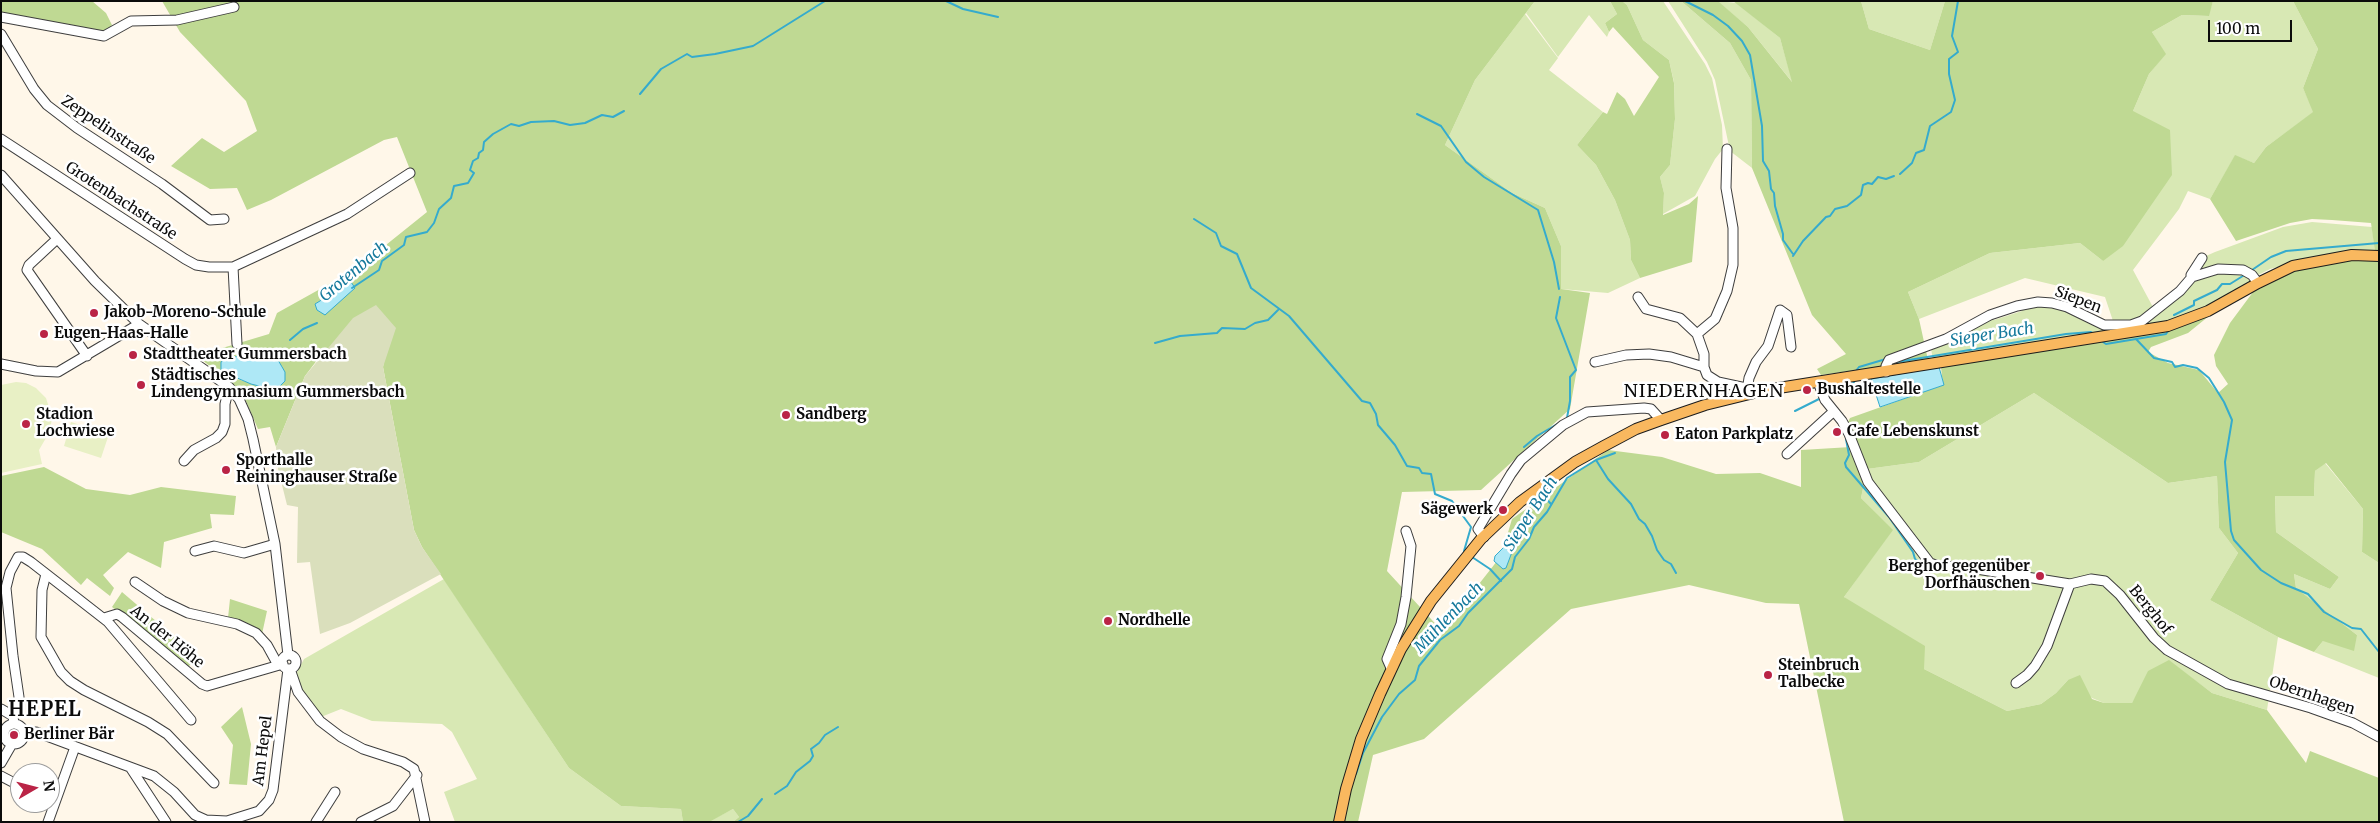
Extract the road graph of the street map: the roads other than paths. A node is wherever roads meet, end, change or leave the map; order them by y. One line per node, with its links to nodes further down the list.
1 (234, 7): 2 (street)
2 (1, 17)
3 (1, 34): 8 (street, Zeppelinstraße)
4 (1, 139): 12 (street, Grotenbachstraße)
5 (1727, 149): 17 (street)
6 (410, 173): 12 (street, Grotenbachstraße)
7 (1, 175): 9 (street)
8 (224, 219)
9 (57, 239): 16 (street); 20 (street)
10 (2379, 256): 14 (main road)
11 (2202, 258): 13 (street)
12 (232, 267): 18 (street)
13 (2192, 277): 14 (street, Siepen); 24 (street, Siepen)
14 (2258, 283): 24 (main road)
15 (1638, 297): 17 (street)
16 (139, 324): 20 (street); 26 (street)
17 (1698, 334): 23 (street)
18 (238, 344)
19 (1791, 347): 27 (street)
20 (87, 356): 22 (street)
21 (1595, 362): 23 (street)
22 (1, 364)
23 (1704, 367): 27 (street)
24 (1886, 372): 25 (main road)
25 (1818, 382): 27 (main road); 28 (street)
26 (229, 387): 31 (street); 34 (street)
27 (1747, 391): 29 (main road)
28 (1834, 411): 30 (street); 38 (street, Berghof)
29 (1661, 420): 33 (main road); 33 (street)
30 (1787, 454)
31 (184, 461)
32 (1406, 531): 41 (street)
33 (1484, 537): 41 (main road)
34 (275, 544): 35 (street); 40 (street)
35 (195, 551)
36 (46, 574): 39 (street); 45 (street); 54 (street)
37 (135, 582): 40 (street)
38 (2070, 584): 42 (street); 43 (street, Berghof)
39 (104, 618): 40 (street, An der Höhe); 46 (street, An der Höhe)
40 (285, 667): 52 (street, Am Hepel); 53 (street)
41 (1391, 668): 61 (main road)
42 (2016, 683)
43 (2234, 686): 48 (street, Obernhagen)
44 (1, 709): 45 (street)
45 (13, 720): 47 (street); 49 (street)
46 (191, 720)
47 (24, 733): 49 (street); 50 (street, Am Hepel)
48 (2379, 737)
49 (6, 740): 51 (street)
50 (75, 747): 52 (street, Am Hepel); 55 (street)
51 (1, 763)
52 (130, 767): 58 (street)
53 (417, 775): 57 (street); 60 (street)
54 (214, 783)
55 (60, 784)
56 (334, 792): 59 (street)
57 (363, 821)
58 (166, 822)
59 (316, 822)
60 (425, 822)
61 (1339, 822)

